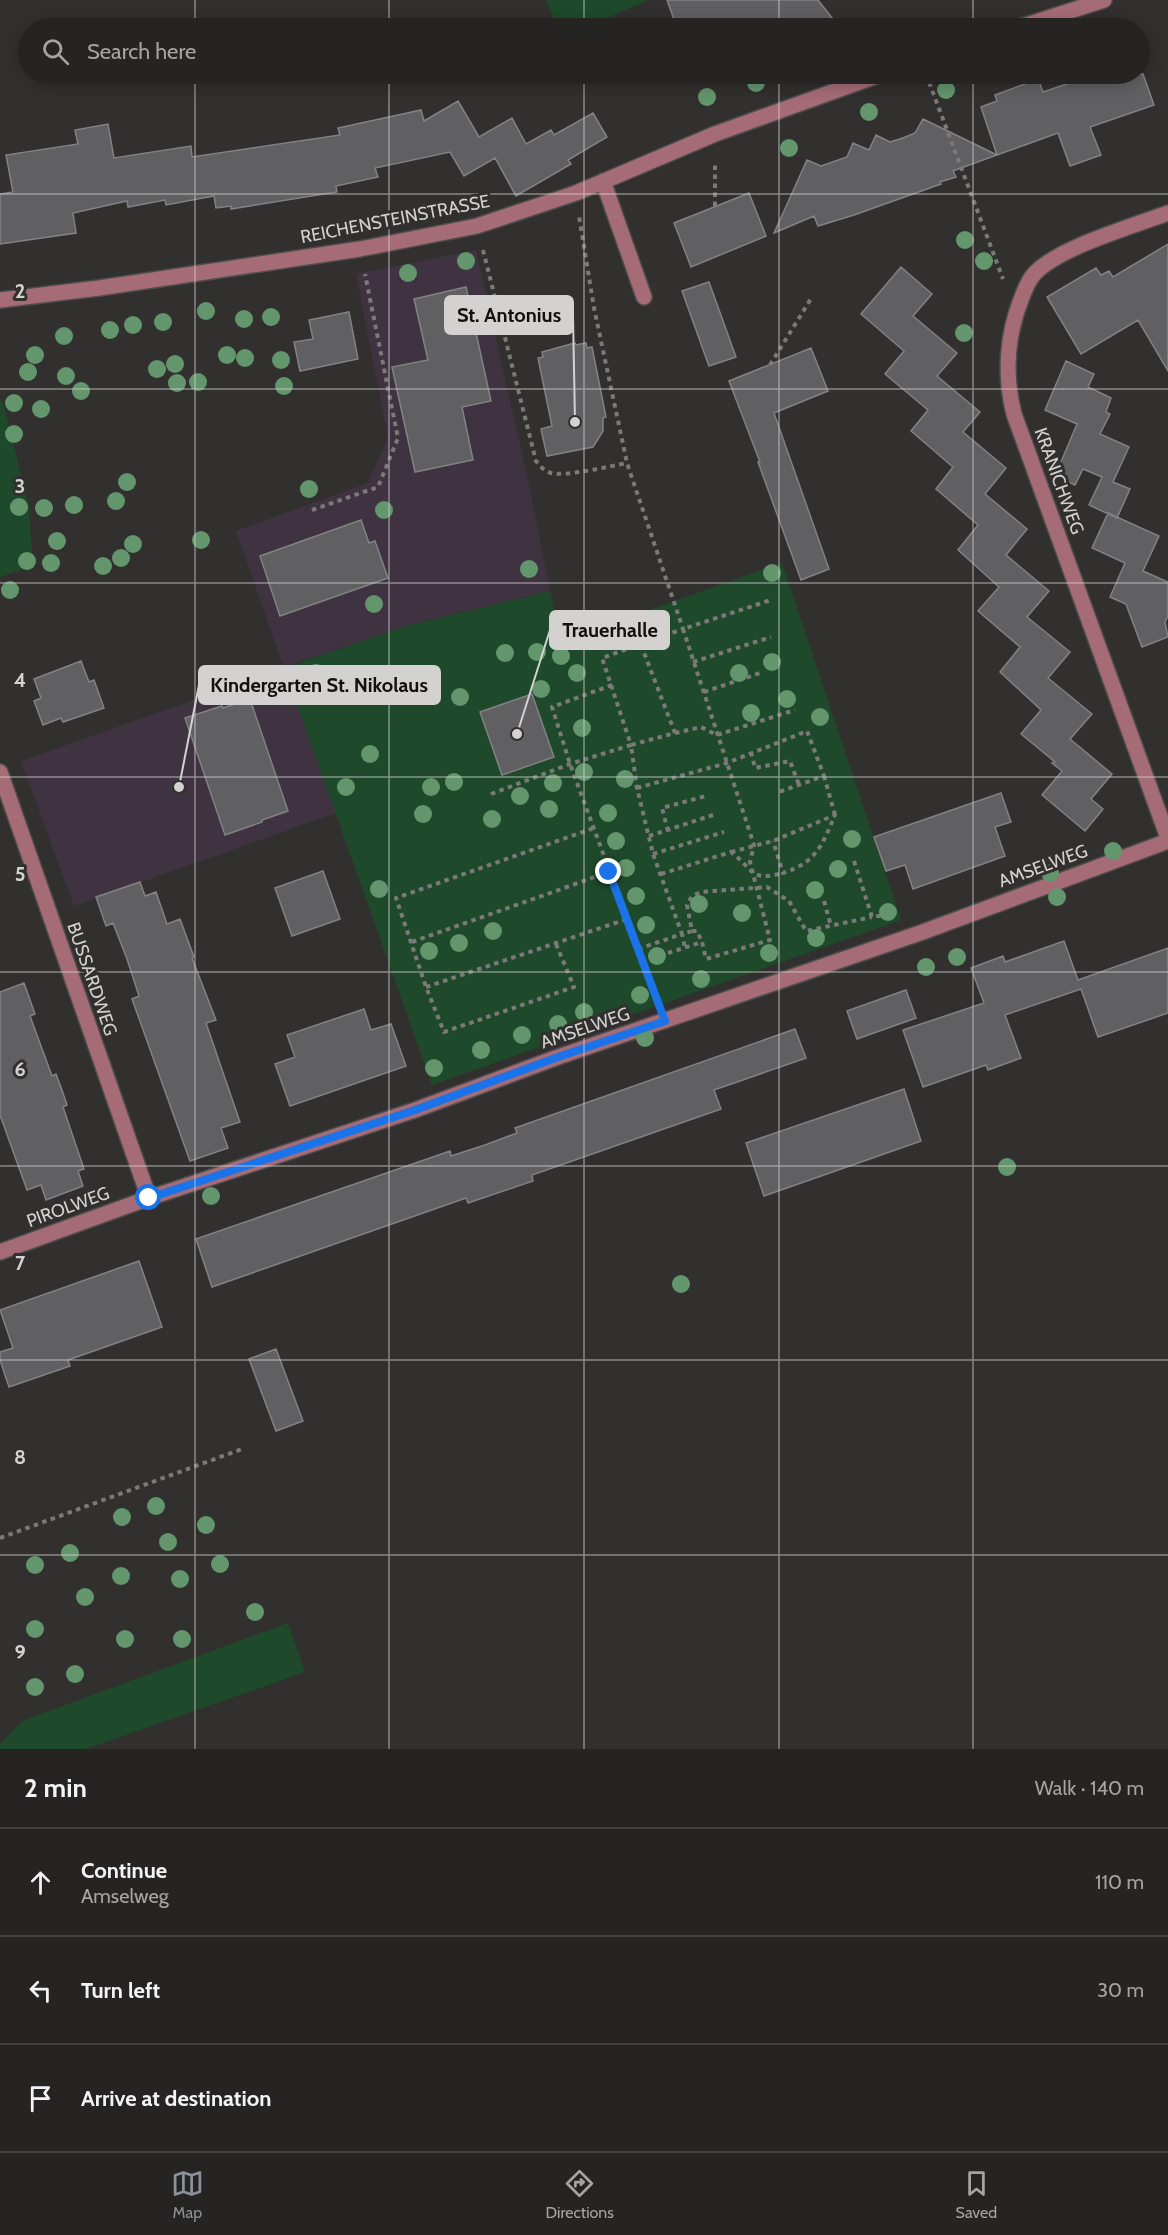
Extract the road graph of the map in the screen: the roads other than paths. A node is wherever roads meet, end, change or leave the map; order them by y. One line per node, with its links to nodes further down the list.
1 (1104, 0): 2 (street)
2 (1048, 18)
3 (854, 84): 4 (street, REICHENSTEINSTRASSE)
4 (603, 181): 6 (street); 7 (street, REICHENSTEINSTRASSE)
5 (1168, 213): 9 (street, KRANICHWEG)
6 (644, 297)
7 (0, 300)
8 (0, 775): 10 (street, BUSSARDWEG)
9 (1168, 839): 10 (street, AMSELWEG)
10 (149, 1198): 11 (street, PIROLWEG)
11 (0, 1252)

